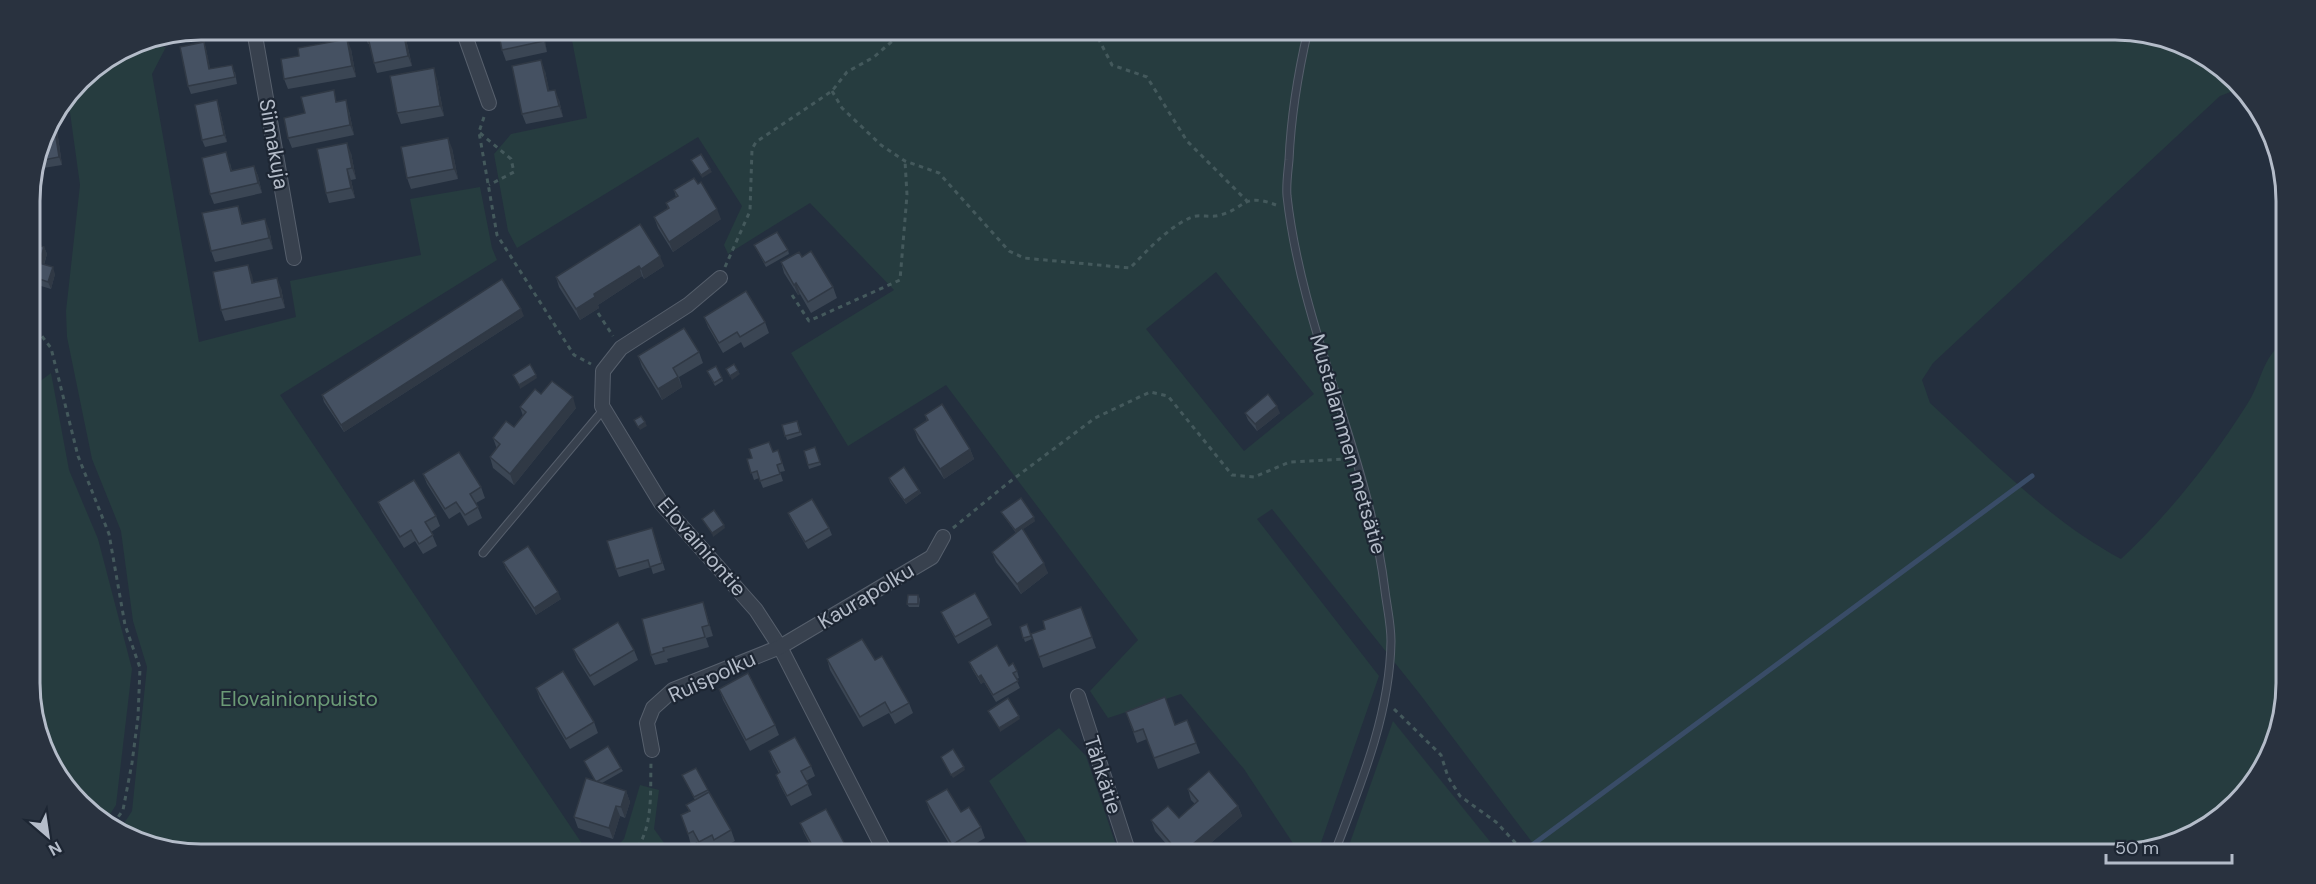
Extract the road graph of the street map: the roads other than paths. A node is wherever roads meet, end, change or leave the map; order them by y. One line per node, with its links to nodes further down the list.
1 (1306, 40): 13 (lane, Mustalammen metsätie)
2 (256, 41): 5 (street, Siimakuja)
3 (467, 41): 4 (street)
4 (489, 103)
5 (294, 258)
6 (720, 278): 7 (street, Elovainiontie)
7 (604, 409): 9 (lane); 10 (street, Elovainiontie)
8 (943, 537): 10 (street, Kaurapolku)
9 (483, 553)
10 (780, 647): 12 (street, Ruispolku); 14 (street, Elovainiontie)
11 (1078, 696): 15 (street, Tähkätie)
12 (652, 750)
13 (1338, 843)
14 (881, 844)
15 (1126, 844)

